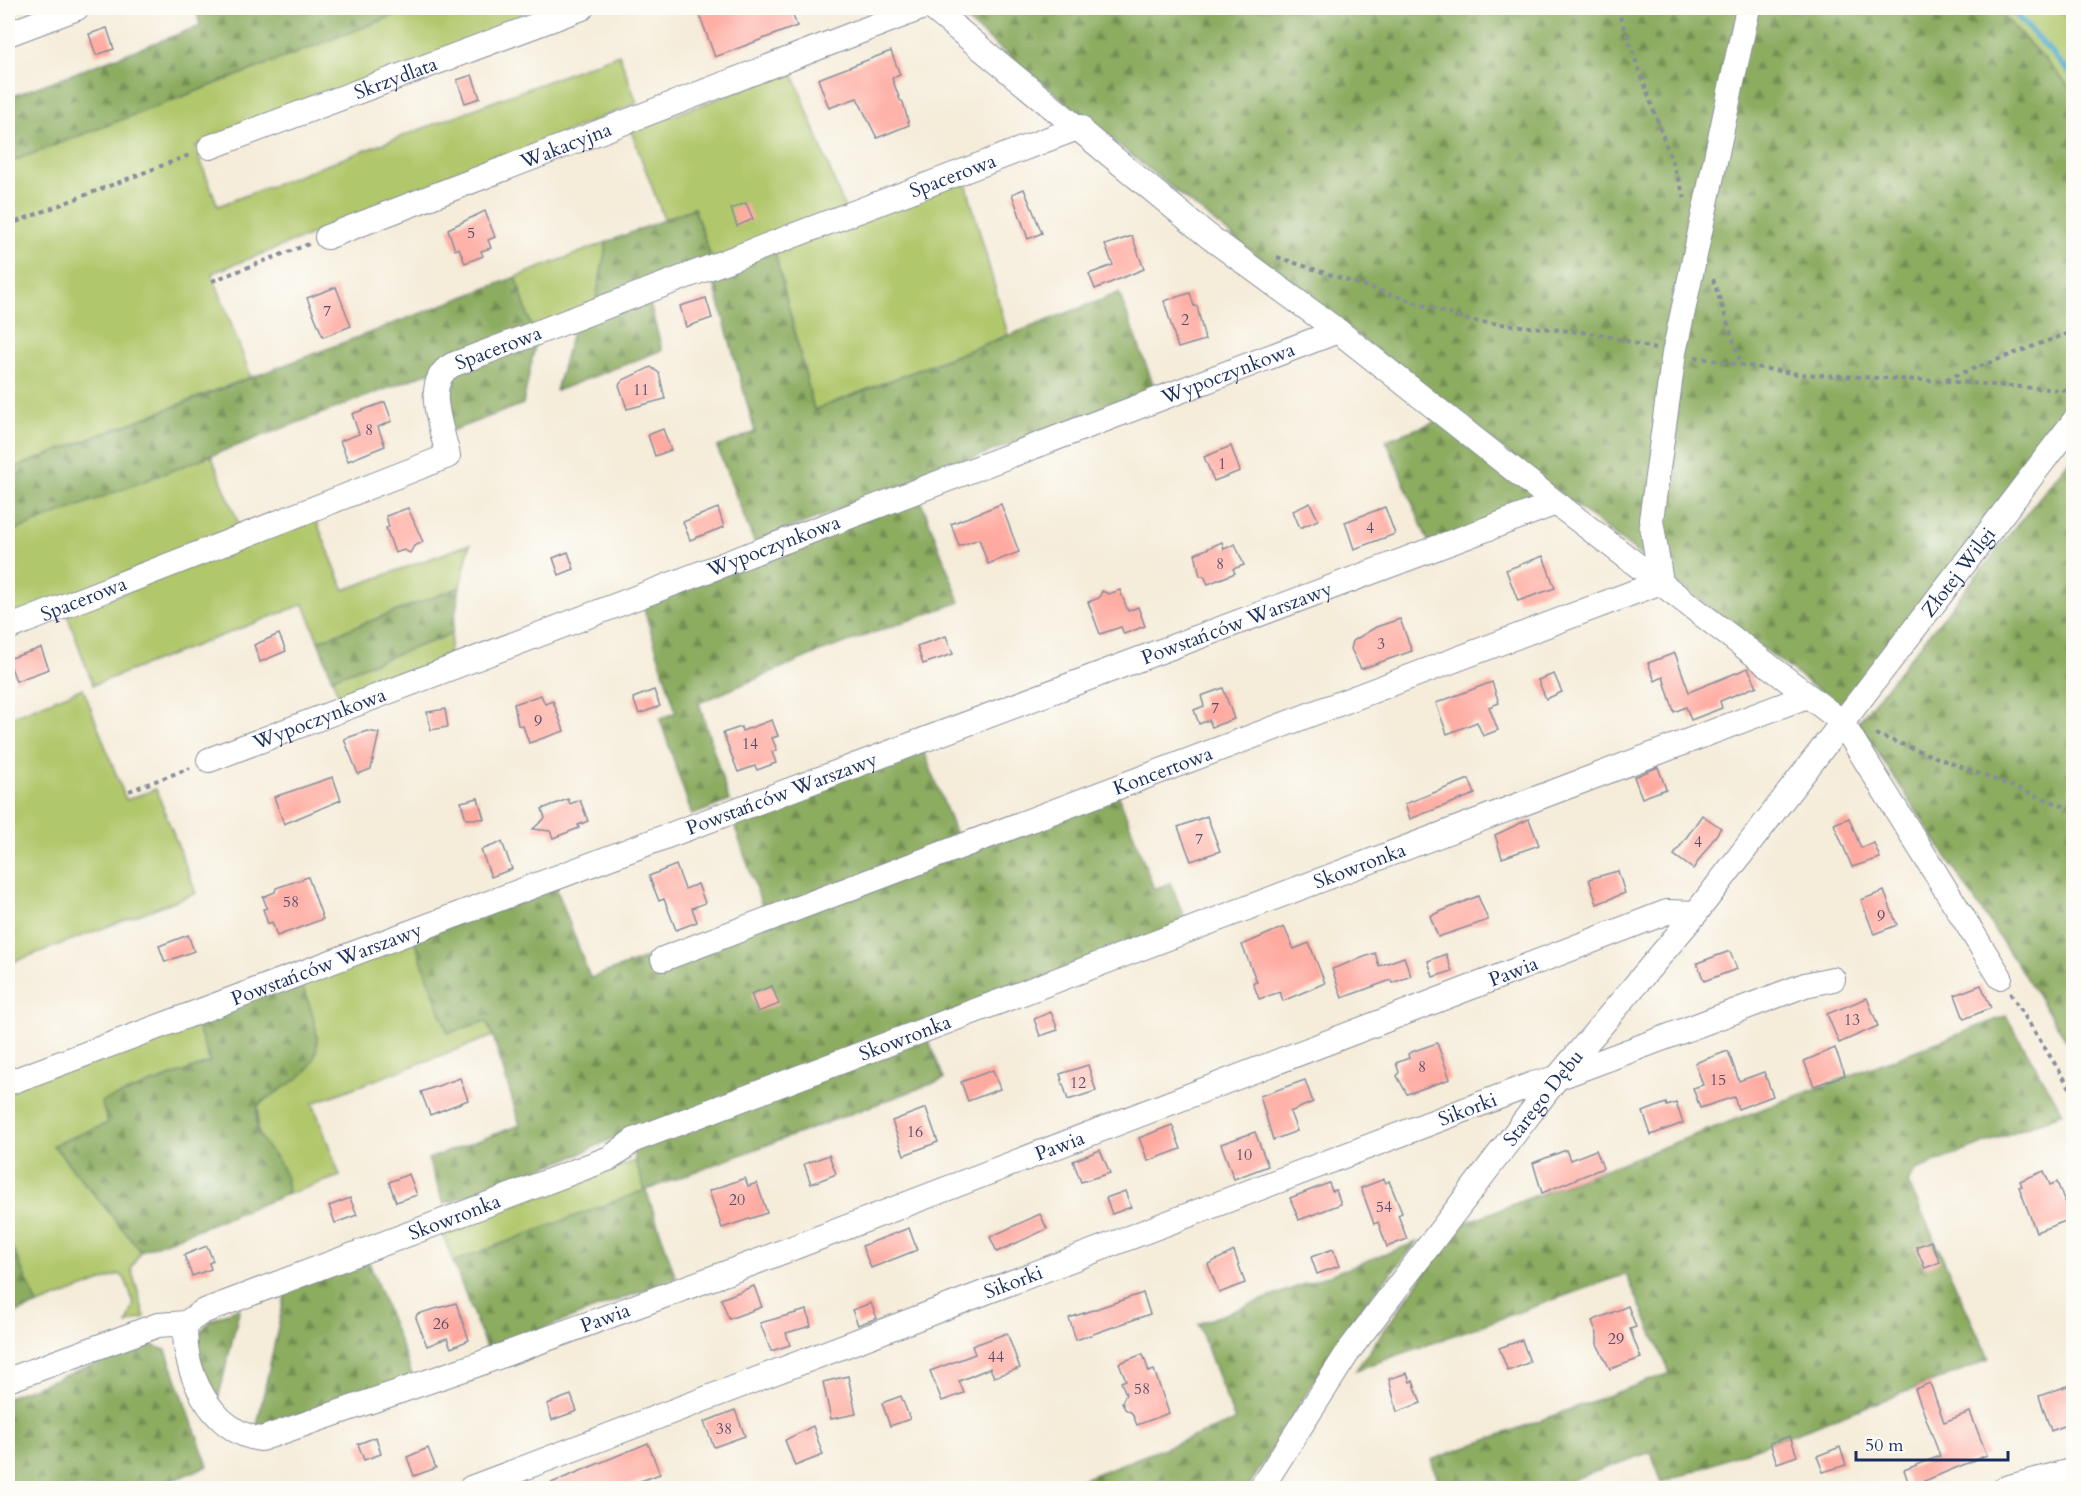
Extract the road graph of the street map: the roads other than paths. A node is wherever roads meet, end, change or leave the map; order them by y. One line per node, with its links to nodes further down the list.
1 (77, 8): 6 (street)
2 (582, 8): 8 (street, Skrzydlata)
3 (921, 8): 9 (street, Wakacyjna)
4 (932, 8): 7 (street)
5 (1748, 8): 13 (street)
6 (8, 34)
7 (1080, 127): 10 (street); 14 (street, Spacerowa)
8 (210, 147)
9 (327, 237)
10 (1338, 331): 12 (street); 17 (street, Wypoczynkowa)
11 (2073, 421): 16 (street, Złotej Wilgi)
12 (1556, 503): 13 (street); 23 (street, Powstańców Warszawy)
13 (1661, 582): 15 (street); 19 (street, Koncertowa)
14 (8, 628)
15 (1807, 696): 16 (street); 24 (street, Skowronka)
16 (1841, 721): 18 (street, Starego Dębu); 20 (street)
17 (209, 760)
18 (1696, 913): 22 (street, Starego Dębu); 24 (street, Pawia)
19 (663, 959)
20 (2000, 977)
21 (1833, 979): 22 (street, Sikorki)
22 (1557, 1078): 27 (street, Sikorki); 28 (street, Starego Dębu)
23 (8, 1083)
24 (186, 1323): 25 (street, Skowronka)
25 (8, 1380)
26 (2073, 1470): 29 (street)
27 (471, 1488)
28 (1261, 1488)
29 (2005, 1488)

